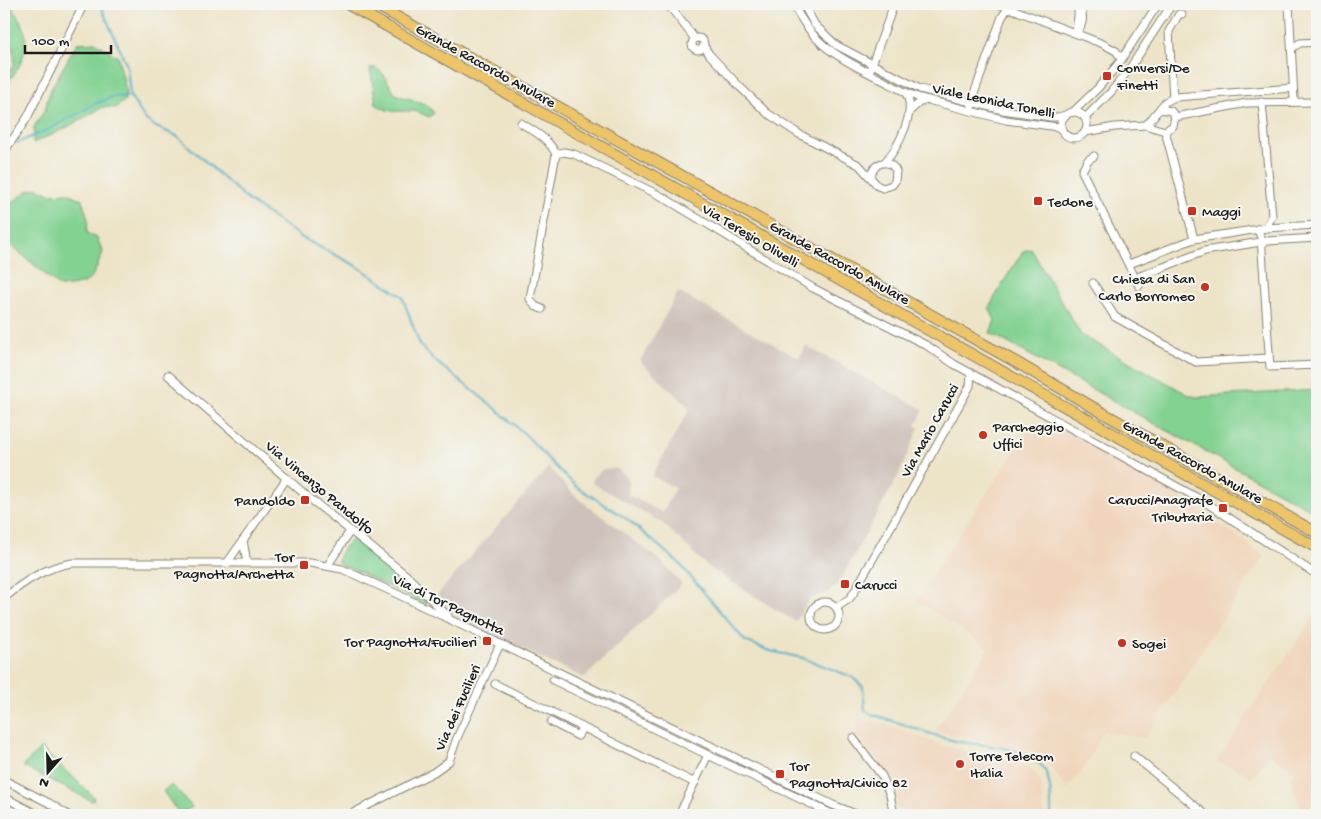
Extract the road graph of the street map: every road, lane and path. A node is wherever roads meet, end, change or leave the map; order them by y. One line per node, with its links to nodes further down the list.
1 (84, 4): 43 (street)
2 (347, 4): 72 (highway, Grande Raccordo Anulare)
3 (374, 4): 70 (highway, Grande Raccordo Anulare)
4 (670, 4): 48 (street)
5 (793, 4): 20 (street, Viale Leonida Tonelli)
6 (803, 4): 19 (street, Viale Leonida Tonelli)
7 (894, 4): 19 (street)
8 (999, 4): 13 (street)
9 (1078, 4): 15 (street)
10 (1158, 4): 18 (street)
11 (1172, 4): 35 (street)
12 (1289, 4): 17 (street)
13 (1011, 8): 15 (street); 25 (street)
14 (1182, 14): 23 (street)
15 (1076, 33): 18 (street)
16 (1317, 42): 17 (street)
17 (1292, 48): 21 (street)
18 (1122, 59): 32 (street)
19 (872, 64): 20 (street); 25 (street, Viale Leonida Tonelli)
20 (865, 71): 22 (street, Viale Leonida Tonelli)
21 (1293, 88): 23 (street); 27 (street)
22 (905, 92): 24 (street, Viale Leonida Tonelli); 31 (street)
23 (1173, 98): 30 (street)
24 (928, 100): 29 (street, Viale Leonida Tonelli); 31 (street)
25 (973, 102): 29 (street); 32 (street, Viale Leonida Tonelli)
26 (1262, 102): 27 (street); 33 (street); 53 (street)
27 (1293, 102): 28 (street)
28 (1317, 102)
29 (966, 110): 40 (street, Viale Leonida Tonelli)
30 (1158, 110): 33 (street); 34 (street)
31 (910, 111): 44 (street)
32 (1069, 114): 35 (street); 40 (street)
33 (1175, 117): 41 (street)
34 (1153, 119): 37 (street); 39 (street)
35 (1086, 120): 38 (street); 42 (street)
36 (521, 123): 45 (street)
37 (1145, 124): 38 (street); 39 (street)
38 (1114, 127): 42 (street)
39 (1156, 127): 41 (street)
40 (1062, 130): 42 (street)
41 (1165, 131): 56 (street)
42 (1085, 132)
43 (4, 152)
44 (895, 152): 47 (street); 50 (street)
45 (556, 154): 63 (street); 66 (street, Via Teresio Olivelli)
46 (1094, 156): 59 (street)
47 (885, 162): 49 (street); 50 (street)
48 (859, 165): 49 (street); 51 (street)
49 (876, 165): 51 (street)
50 (894, 167): 51 (street)
51 (871, 177)
52 (1317, 225): 53 (street)
53 (1270, 228): 54 (street); 57 (street)
54 (1257, 230): 56 (street); 58 (street)
55 (1317, 238): 57 (street)
56 (1194, 239): 59 (street)
57 (1275, 241): 58 (street)
58 (1261, 242): 60 (street); 64 (street)
59 (1129, 264): 60 (street)
60 (1135, 278): 62 (street)
61 (1093, 283): 64 (street)
62 (1139, 286)
63 (542, 309)
64 (1269, 358): 65 (street)
65 (1317, 365)
66 (972, 373): 76 (street, Via Mario Carucci); 78 (street, Via Mario Carucci)
67 (168, 375): 68 (street, Via Vincenzo Pandolfo)
68 (287, 478): 69 (street, Via Vincenzo Pandolfo); 71 (street)
69 (350, 531): 75 (street); 79 (street, Via Vincenzo Pandolfo)
70 (1317, 533)
71 (243, 540): 73 (street); 74 (street)
72 (1317, 548)
73 (247, 562): 74 (street, Via di Tor Pagnotta); 75 (street, Via di Tor Pagnotta)
74 (227, 563): 77 (street, Via di Tor Pagnotta)
75 (328, 566): 79 (street, Via di Tor Pagnotta)
76 (1317, 575)
77 (4, 598)
78 (837, 607): 78 (street)
79 (454, 622): 80 (street, Via di Tor Pagnotta)
80 (500, 644): 94 (street, Via dei Fucilieri); 97 (street, Via di Tor Pagnotta)
81 (553, 680): 86 (street)
82 (494, 684): 84 (street)
83 (551, 722): 84 (street)
84 (582, 727): 89 (street)
85 (853, 738): 98 (street)
86 (708, 755): 89 (street); 96 (street)
87 (1134, 756): 99 (street)
88 (4, 780): 91 (street)
89 (695, 783): 95 (street)
90 (4, 797): 92 (street)
91 (58, 813): 93 (street)
92 (38, 815)
93 (68, 815)
94 (349, 815)
95 (680, 815)
96 (834, 815)
97 (858, 815)
98 (894, 815)
99 (1206, 815)

